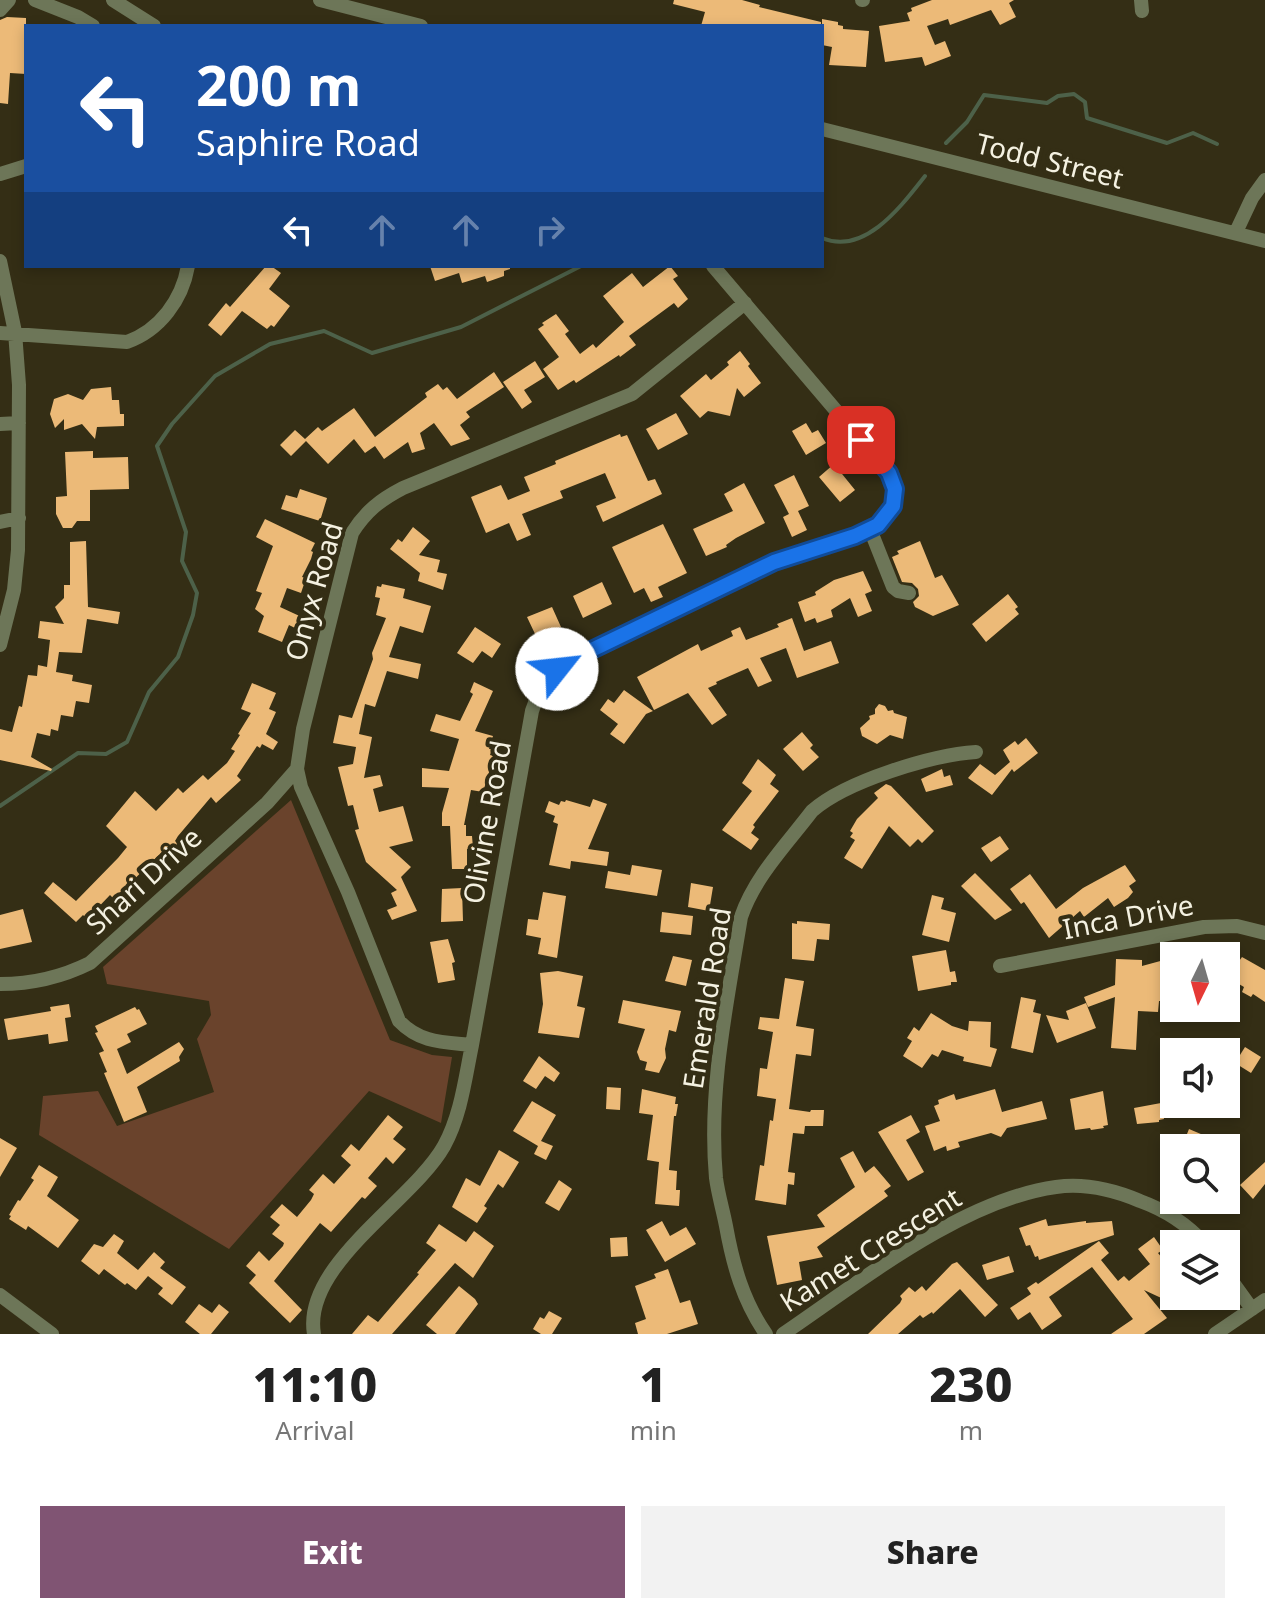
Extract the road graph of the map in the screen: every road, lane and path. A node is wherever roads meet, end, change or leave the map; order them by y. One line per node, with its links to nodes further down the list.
1 (9, 0): 5 (street)
2 (35, 0): 6 (street)
3 (113, 0): 7 (street)
4 (320, 0): 8 (street)
5 (0, 10)
6 (90, 24)
7 (151, 24)
8 (413, 24)
9 (824, 129): 13 (street, Todd Street)
10 (24, 167): 11 (street)
11 (0, 174)
12 (1265, 180): 13 (street)
13 (1236, 232): 14 (street, Todd Street)
14 (1265, 241)
15 (0, 261): 19 (street)
16 (187, 268): 19 (street)
17 (715, 268): 18 (street)
18 (745, 303): 24 (street); 29 (street, Onyx Road)
19 (7, 333): 20 (street)
20 (19, 423): 21 (street); 22 (street)
21 (0, 424)
22 (19, 518): 23 (street); 26 (street)
23 (0, 522)
24 (870, 529): 25 (street); 33 (street, Olivine Road)
25 (909, 593)
26 (5, 604): 27 (street)
27 (0, 645)
28 (976, 752): 41 (street, Emerald Road)
29 (297, 769): 32 (street, Shari Drive); 33 (street, Onyx Road)
30 (1265, 933): 31 (street, Inca Drive)
31 (1000, 966)
32 (0, 984)
33 (472, 1045): 40 (street, Olivine Road)
34 (1189, 1230): 42 (street, Kamet Crescent)
35 (1240, 1292): 38 (street)
36 (0, 1295): 39 (street)
37 (1265, 1300): 38 (street)
38 (1252, 1309): 43 (street)
39 (52, 1334)
40 (314, 1334)
41 (766, 1334)
42 (783, 1334)
43 (1215, 1334)

